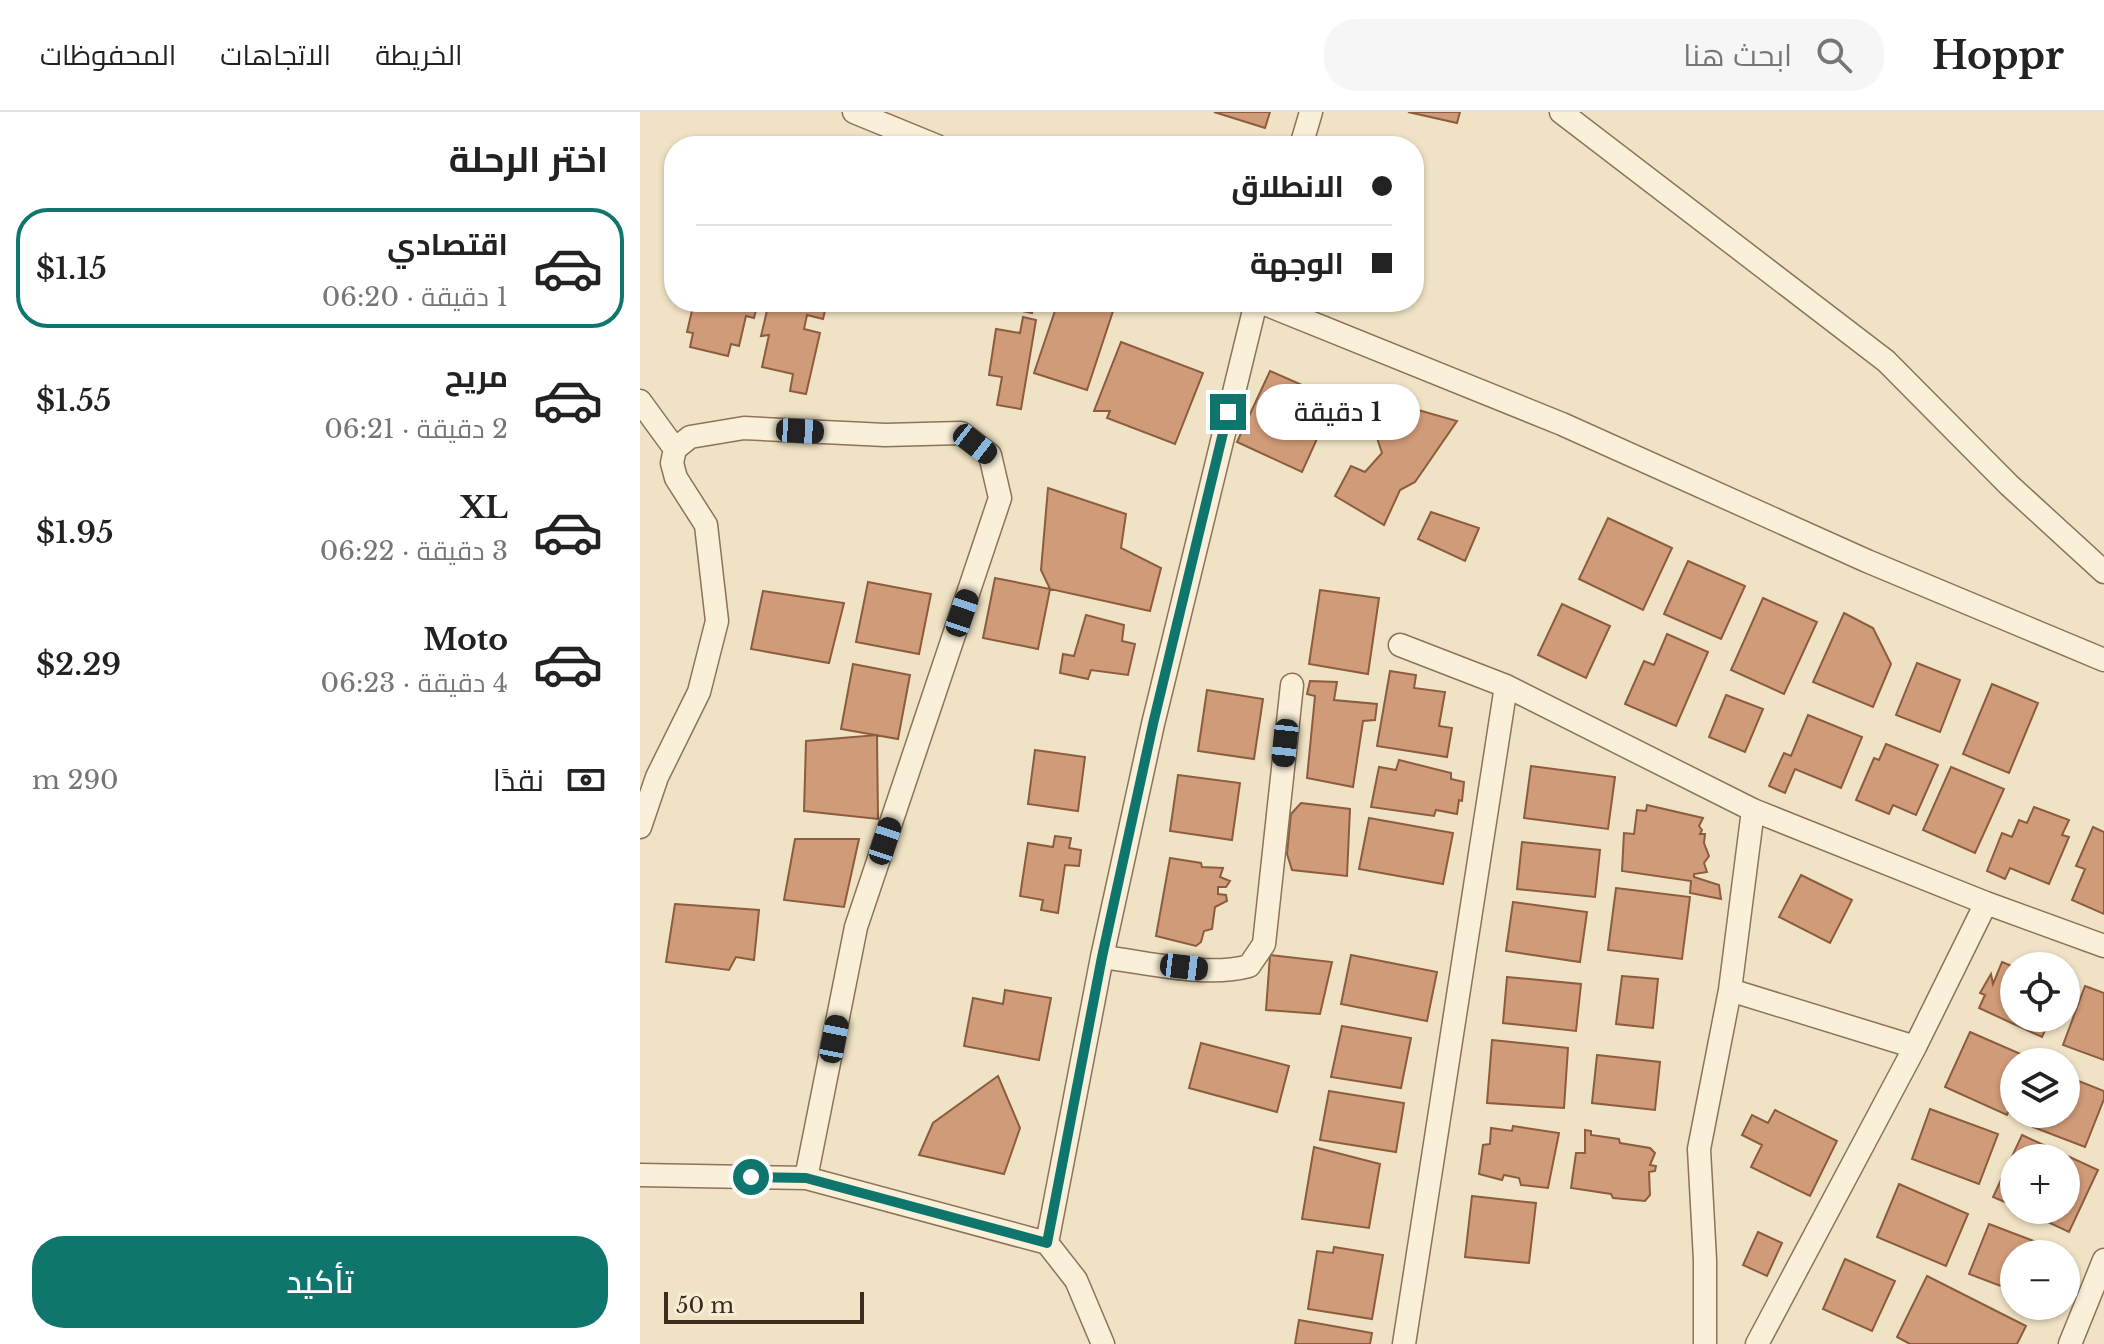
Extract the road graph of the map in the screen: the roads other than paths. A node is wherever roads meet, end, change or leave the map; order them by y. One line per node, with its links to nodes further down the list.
1 (854, 112): 4 (street)
2 (1311, 112): 5 (street)
3 (1561, 112): 10 (street)
4 (913, 136)
5 (1304, 136)
6 (1256, 312): 19 (street)
7 (1283, 312): 12 (street)
8 (640, 401): 9 (street)
9 (675, 449): 16 (street); 23 (street)
10 (2104, 572)
11 (1400, 645): 14 (street)
12 (2104, 660)
13 (1292, 685): 19 (street)
14 (1506, 686): 15 (street); 27 (street)
15 (1753, 810): 17 (street); 20 (street)
16 (640, 827)
17 (1986, 903): 18 (street); 21 (street)
18 (2104, 946)
19 (1102, 957): 24 (street)
20 (1730, 990): 21 (street); 28 (street)
21 (1915, 1047): 29 (street)
22 (640, 1175): 23 (street)
23 (806, 1178): 24 (street)
24 (1047, 1243): 26 (street)
25 (2104, 1260): 30 (street)
26 (1103, 1344)
27 (1404, 1344)
28 (1705, 1344)
29 (1757, 1344)
30 (2070, 1344)

